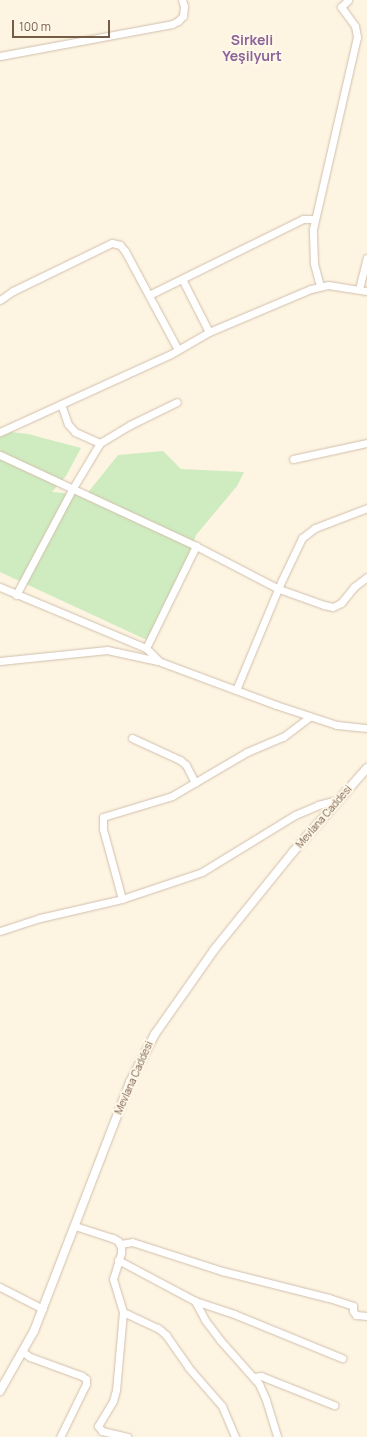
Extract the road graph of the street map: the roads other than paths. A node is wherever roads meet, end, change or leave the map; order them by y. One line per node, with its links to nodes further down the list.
1 (182, 0): 3 (street)
2 (348, 0): 4 (street)
3 (0, 56)
4 (314, 219): 6 (street); 7 (street)
5 (367, 258): 8 (street)
6 (182, 279): 9 (street); 11 (street)
7 (320, 286): 8 (street); 11 (street)
8 (363, 290)
9 (148, 295): 10 (street); 12 (street)
10 (0, 300)
11 (209, 332): 12 (street)
12 (178, 350): 14 (street)
13 (177, 402): 16 (street)
14 (61, 404): 15 (street); 16 (street)
15 (0, 432)
16 (100, 443): 20 (street)
17 (367, 443): 19 (street)
18 (0, 455): 20 (street)
19 (293, 458)
20 (73, 488): 22 (street); 26 (street)
21 (367, 508): 25 (street)
22 (196, 546): 25 (street); 27 (street)
23 (367, 577): 25 (street)
24 (0, 587): 26 (street)
25 (279, 589): 30 (street)
26 (16, 595): 27 (street)
27 (146, 648): 29 (street)
28 (0, 661): 29 (street)
29 (158, 661): 30 (street)
30 (236, 690): 31 (street)
31 (310, 717): 32 (street); 35 (street)
32 (367, 728)
33 (132, 738): 35 (street)
34 (367, 768): 36 (street, Mevlana Caddesi)
35 (195, 782): 37 (street)
36 (337, 800): 37 (street); 39 (street, Mevlana Caddesi)
37 (122, 899): 38 (street)
38 (0, 931)
39 (74, 1226): 40 (street); 44 (street, Mevlana Caddesi)
40 (120, 1244): 41 (street); 46 (street)
41 (118, 1260): 43 (street); 45 (street)
42 (0, 1287): 44 (street)
43 (195, 1300): 48 (street); 49 (street)
44 (43, 1309): 47 (street, Mevlana Caddesi)
45 (123, 1312): 53 (street); 54 (street)
46 (367, 1316)
47 (23, 1352): 50 (street, Mevlana Caddesi); 52 (street)
48 (342, 1358)
49 (254, 1377): 51 (street); 55 (street)
50 (0, 1391)
51 (334, 1405)
52 (60, 1437)
53 (127, 1437)
54 (234, 1437)
55 (277, 1437)

